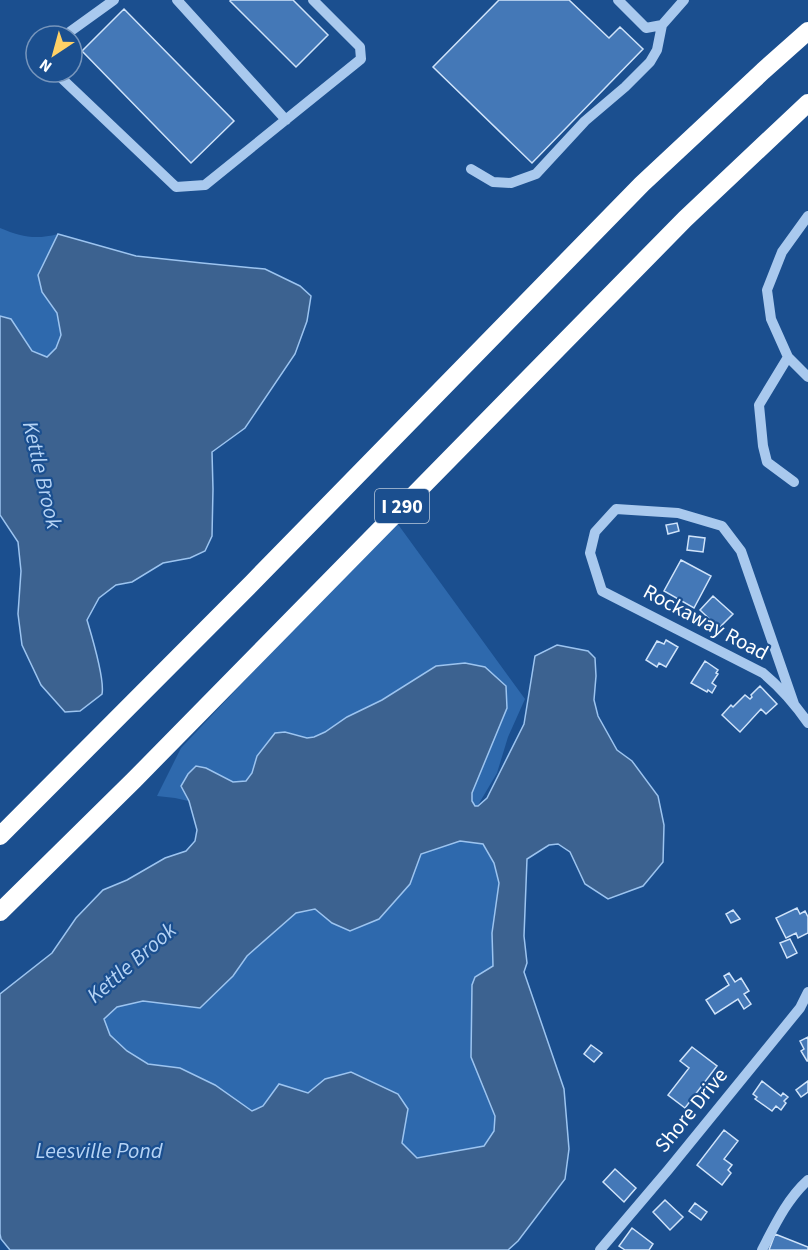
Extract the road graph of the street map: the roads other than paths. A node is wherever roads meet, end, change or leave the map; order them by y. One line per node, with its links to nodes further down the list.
1 (114, 0): 6 (street)
2 (177, 0): 11 (street)
3 (313, 0): 11 (street)
4 (618, 0): 7 (street)
5 (684, 0): 7 (street)
6 (81, 24)
7 (662, 25): 12 (street)
8 (803, 35): 19 (highway, I 290)
9 (68, 84): 11 (street)
10 (808, 104): 20 (highway, I 290)
11 (286, 120)
12 (471, 169)
13 (808, 216): 14 (street)
14 (788, 357): 15 (street); 16 (street)
15 (808, 377)
16 (794, 482)
17 (794, 704): 17 (street, Rockaway Road); 18 (street, Rockaway Road)
18 (808, 723)
19 (0, 837)
20 (0, 912)
21 (808, 995): 23 (street, Shore Drive)
22 (808, 1180): 24 (street)
23 (600, 1250)
24 (762, 1250)

